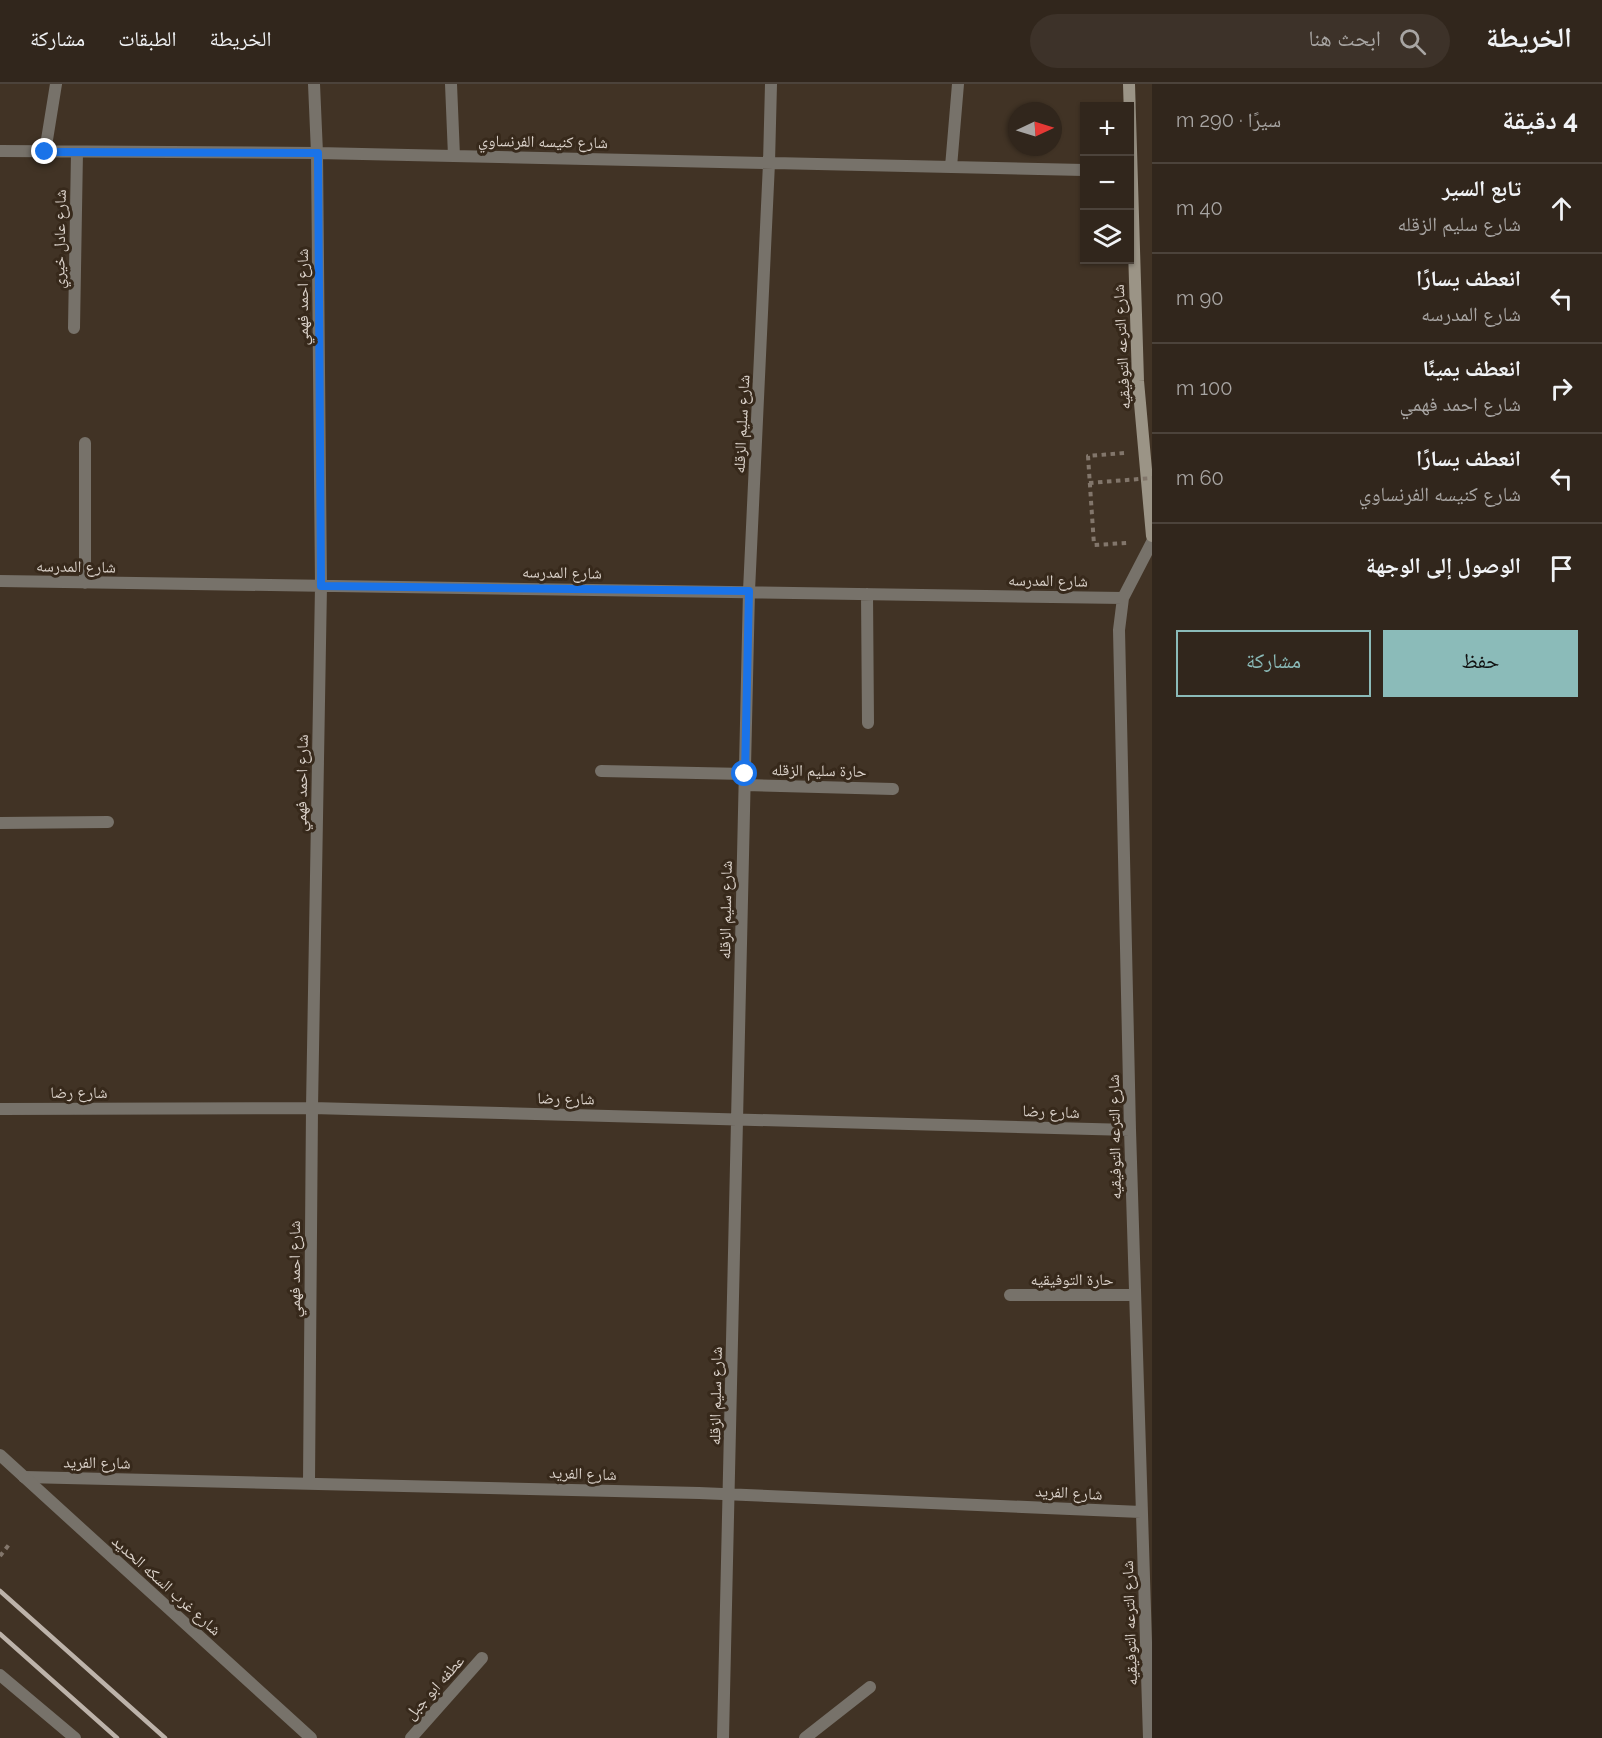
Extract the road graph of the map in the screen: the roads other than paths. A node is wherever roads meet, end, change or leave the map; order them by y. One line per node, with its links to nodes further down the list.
1 (56, 84): 8 (street)
2 (314, 84): 10 (street, شارع احمد فهمي)
3 (451, 84): 11 (street)
4 (771, 84): 13 (street, شارع سليم الزقله)
5 (958, 84): 14 (street)
6 (1129, 84): 12 (main road, شارع الترعه التوفيقيه)
7 (0, 152): 8 (street, شارع كنيسه الفرنساوي)
8 (45, 152): 9 (street, شارع كنيسه الفرنساوي)
9 (76, 152): 10 (street, شارع كنيسه الفرنساوي); 17 (street, شارع عادل خيري)
10 (318, 153): 11 (street, شارع كنيسه الفرنساوي); 23 (street, شارع احمد فهمي)
11 (454, 156): 13 (street, شارع كنيسه الفرنساوي)
12 (1130, 156)
13 (769, 163): 14 (street, شارع كنيسه الفرنساوي); 24 (street, شارع سليم الزقله)
14 (951, 167): 15 (street, شارع كنيسه الفرنساوي)
15 (1080, 170)
16 (1131, 210): 19 (main road, شارع الترعه التوفيقيه)
17 (74, 328)
18 (85, 443): 22 (street)
19 (1152, 536)
20 (1152, 542): 26 (street, شارع الترعه التوفيقيه)
21 (0, 581): 22 (street, شارع المدرسه)
22 (85, 583): 23 (street, شارع المدرسه)
23 (321, 586): 24 (street, شارع المدرسه); 33 (street, شارع احمد فهمي)
24 (749, 591): 25 (street, شارع المدرسه); 29 (street, شارع سليم الزقله)
25 (867, 594): 26 (street, شارع المدرسه); 27 (street)
26 (1123, 598): 36 (street, شارع الترعه التوفيقيه)
27 (868, 723)
28 (601, 771): 29 (street, حارة سليم الزقله)
29 (745, 780): 30 (street, حارة سليم الزقله); 35 (street, شارع سليم الزقله)
30 (893, 789)
31 (108, 822): 32 (street)
32 (0, 823)
33 (312, 1108): 34 (street, شارع رضا); 35 (street, شارع رضا); 41 (street, شارع احمد فهمي)
34 (0, 1109)
35 (737, 1119): 36 (street, شارع رضا); 42 (street, شارع سليم الزقله)
36 (1130, 1130): 37 (street, شارع الترعه التوفيقيه)
37 (1135, 1295): 38 (street, حارة التوفيقيه); 43 (street, شارع الترعه التوفيقيه)
38 (1010, 1296)
39 (0, 1455): 40 (street, شارع غرب السكه الحديد)
40 (24, 1477): 41 (street, شارع الفريد); 48 (street, شارع غرب السكه الحديد)
41 (309, 1482): 42 (street, شارع الفريد)
42 (729, 1494): 43 (street, شارع الفريد); 50 (street, شارع سليم الزقله)
43 (1141, 1512): 52 (street, شارع الترعه التوفيقيه)
44 (482, 1658): 49 (street, عطفه ابو جبل)
45 (0, 1675): 47 (street)
46 (870, 1687): 51 (street)
47 (75, 1738)
48 (312, 1738)
49 (411, 1738)
50 (723, 1738)
51 (805, 1738)
52 (1149, 1738)

